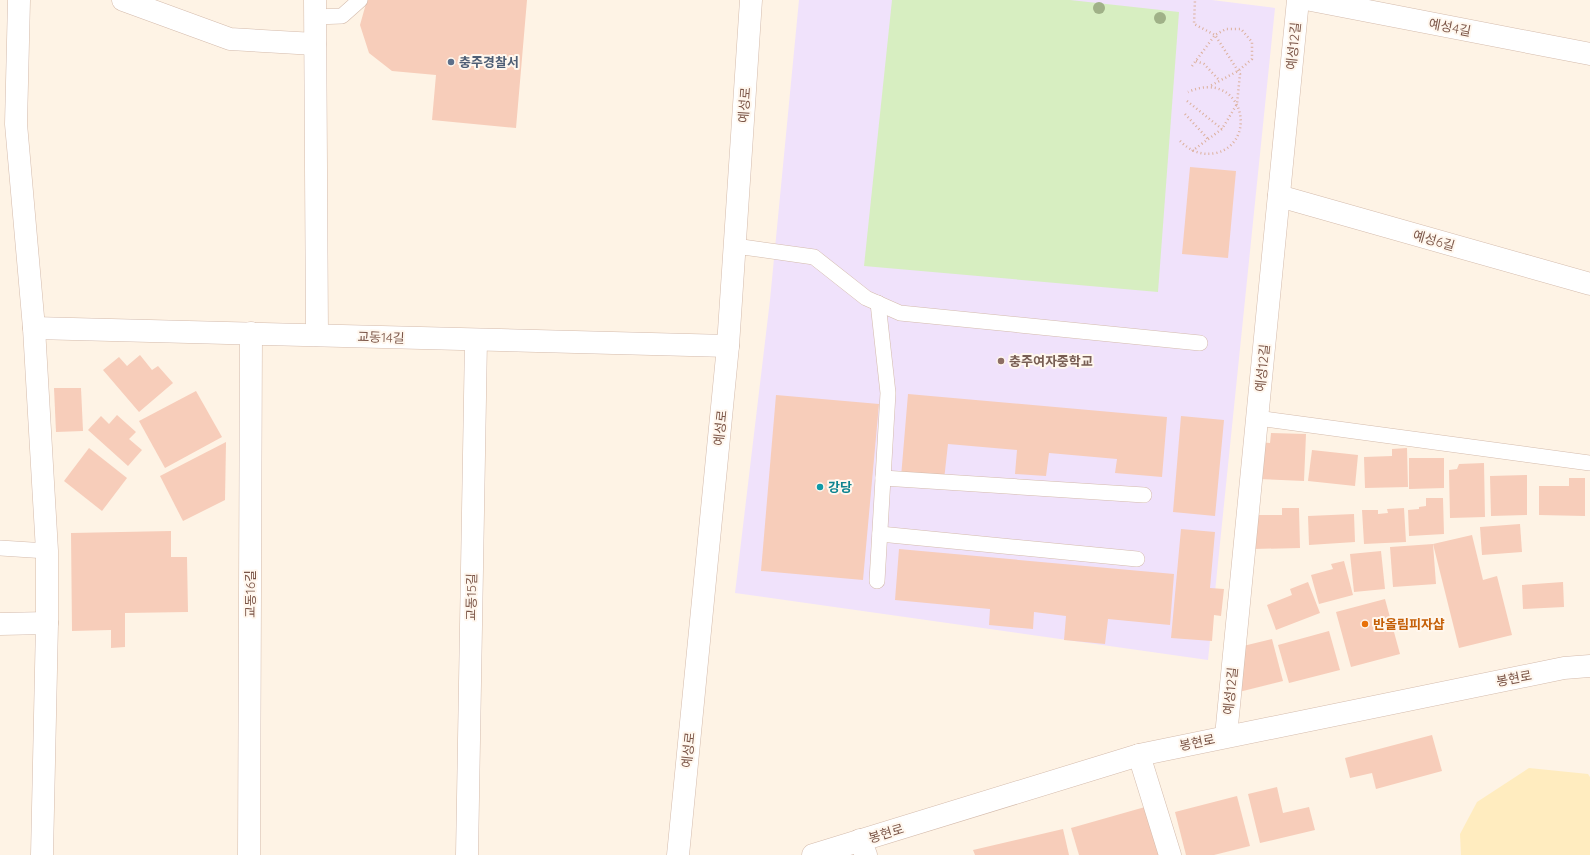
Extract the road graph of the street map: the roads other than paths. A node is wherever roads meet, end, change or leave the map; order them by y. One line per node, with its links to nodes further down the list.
1 (19, 0): 10 (street)
2 (123, 0): 8 (street)
3 (360, 0): 7 (lane)
4 (751, 0): 12 (street, 예성로)
5 (1298, 0): 11 (street, 예성12길)
6 (1311, 0): 9 (street, 예성4길)
7 (315, 9): 8 (street)
8 (315, 44): 17 (street)
9 (1590, 54)
10 (8, 124): 15 (street)
11 (1279, 196): 13 (street, 예성6길); 21 (street, 예성12길)
12 (734, 246): 14 (lane); 20 (street, 예성로)
13 (1590, 284)
14 (878, 303): 19 (lane); 23 (lane)
15 (34, 328): 16 (street, 교동14길); 27 (street)
16 (251, 334): 17 (street, 교동14길); 37 (street, 교동16길)
17 (317, 335): 18 (street, 교동14길)
18 (476, 340): 20 (street, 교동14길); 38 (street, 교동15길)
19 (1200, 343)
20 (728, 346): 39 (street, 예성로)
21 (1257, 418): 22 (lane); 33 (street, 예성12길)
22 (1590, 463)
23 (883, 478): 24 (lane); 25 (lane)
24 (1144, 495)
25 (880, 534): 28 (lane); 29 (lane)
26 (0, 548): 27 (lane)
27 (47, 551): 30 (street)
28 (1137, 559)
29 (877, 581)
30 (47, 623): 31 (street); 36 (street)
31 (0, 624)
32 (1590, 666): 33 (street, 봉현로)
33 (1226, 736): 34 (street, 봉현로)
34 (1139, 755): 35 (street, 봉현로); 41 (street)
35 (863, 848): 40 (street, 봉현로)
36 (42, 855)
37 (249, 855)
38 (467, 855)
39 (678, 855)
40 (813, 855)
41 (1170, 855)

